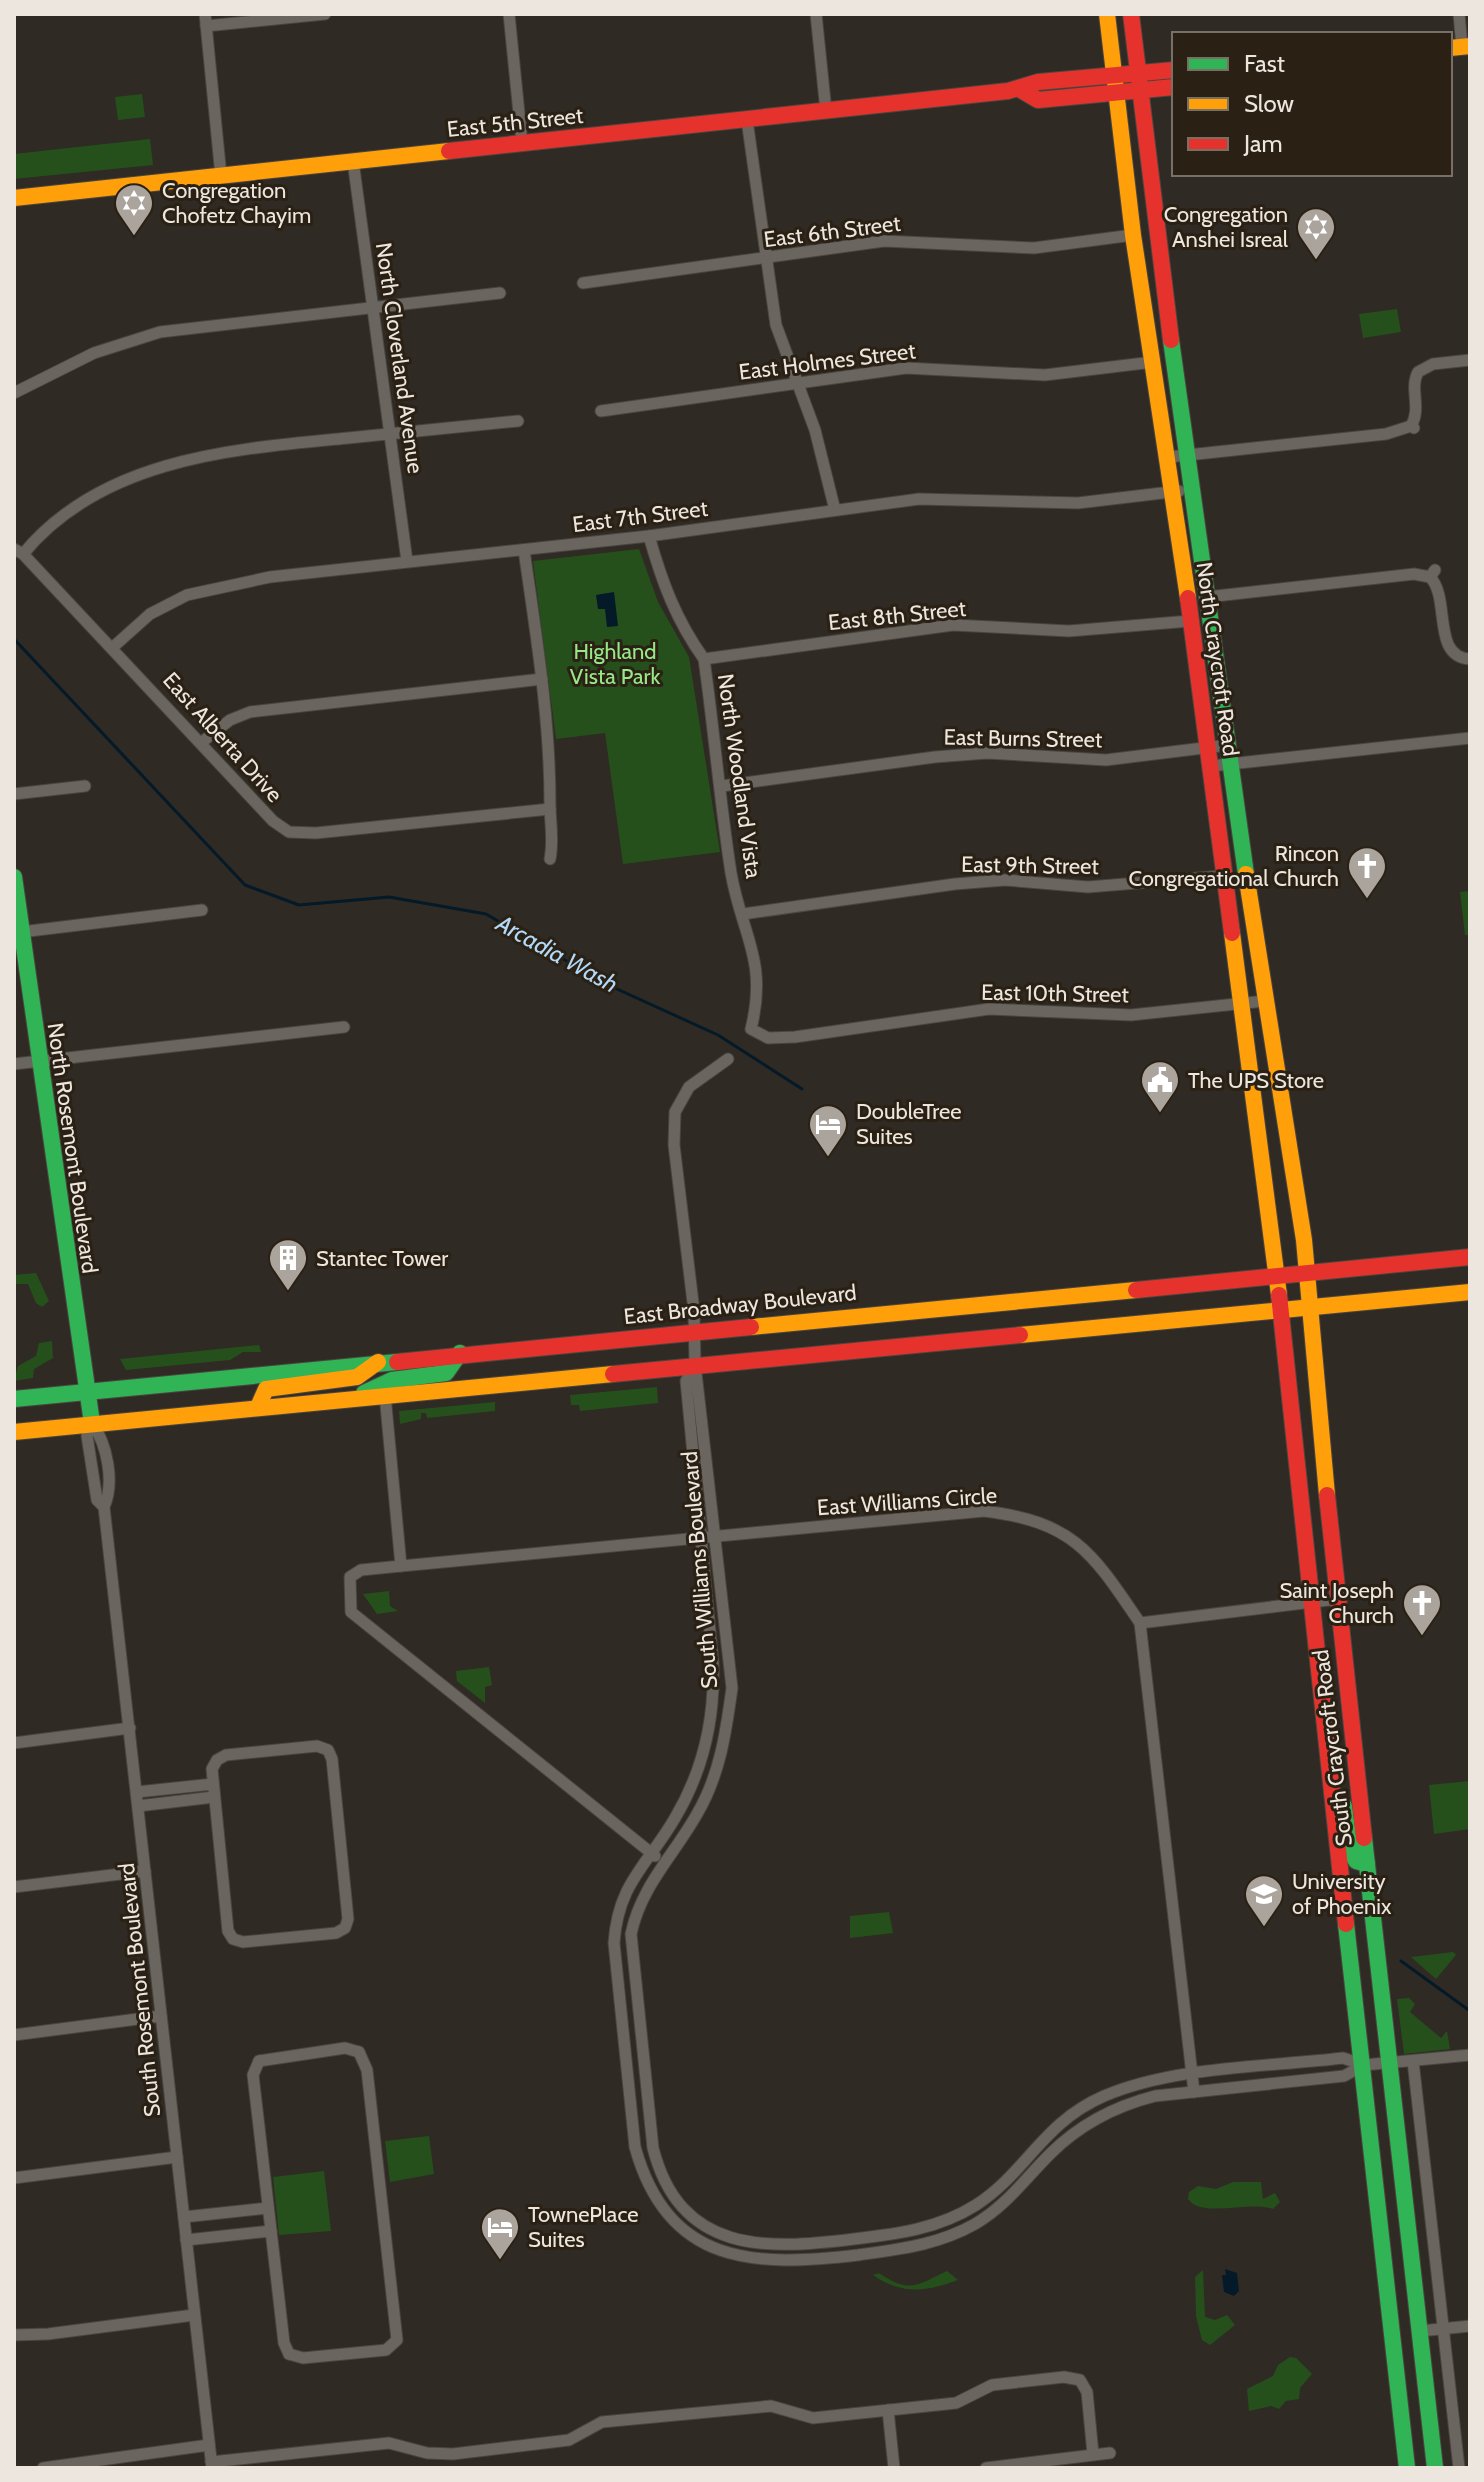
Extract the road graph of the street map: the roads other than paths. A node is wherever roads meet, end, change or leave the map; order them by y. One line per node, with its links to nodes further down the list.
1 (325, 14): 7 (street)
2 (509, 14): 15 (street)
3 (816, 14): 13 (street)
4 (1107, 14): 11 (main road, North Craycroft Road)
5 (1131, 14): 10 (main road, North Craycroft Road)
6 (1459, 14): 8 (street)
7 (205, 20): 17 (street)
8 (1461, 47)
9 (1172, 71): 10 (main road, East 5th Street)
10 (1140, 82): 11 (main road, East 5th Street); 12 (main road, East 5th Street); 31 (main road, North Craycroft Road)
11 (1115, 84): 13 (main road, East 5th Street); 19 (main road, North Craycroft Road)
12 (1172, 87)
13 (826, 111): 14 (main road, East 5th Street)
14 (747, 120): 15 (main road, East 5th Street); 20 (street)
15 (522, 143): 16 (main road, East 5th Street)
16 (353, 161): 17 (main road, East 5th Street); 23 (street, North Cloverland Avenue)
17 (221, 176): 18 (main road, East 5th Street)
18 (14, 198)
19 (1133, 235): 20 (street, East 6th Street); 25 (main road, North Craycroft Road)
20 (764, 259): 21 (street, East 6th Street); 26 (street)
21 (583, 283)
22 (500, 293): 23 (street)
23 (372, 306): 27 (street); 30 (street, North Cloverland Avenue)
24 (1470, 360): 31 (street)
25 (1153, 362): 26 (street, East Holmes Street); 32 (main road, North Craycroft Road)
26 (796, 382): 28 (street, East Holmes Street); 35 (street)
27 (14, 393)
28 (601, 411)
29 (518, 421): 30 (street)
30 (391, 434): 38 (street); 39 (street, North Cloverland Avenue)
31 (1187, 455): 32 (street); 33 (main road, North Craycroft Road)
32 (1169, 457): 34 (main road, North Craycroft Road)
33 (1192, 490): 34 (street, East 7th Street); 40 (main road, North Craycroft Road)
34 (1173, 491): 35 (street, East 7th Street); 41 (main road, North Craycroft Road)
35 (835, 510): 36 (street, East 7th Street)
36 (649, 536): 37 (street, East 7th Street); 43 (street, North Woodland Vista)
37 (524, 550): 39 (street, East 7th Street); 45 (street)
38 (19, 551): 42 (street, East Alberta Drive)
39 (407, 561): 42 (street, East 7th Street)
40 (1207, 597): 44 (street); 48 (main road, North Craycroft Road)
41 (1190, 621): 43 (street, East 8th Street); 49 (main road, North Craycroft Road)
42 (112, 648): 47 (street, East Alberta Drive)
43 (704, 659): 53 (street, North Woodland Vista)
44 (1470, 659)
45 (542, 679): 47 (street); 55 (street)
46 (1470, 738): 50 (street)
47 (202, 742): 55 (street, East Alberta Drive)
48 (1228, 745): 49 (street, East Burns Street); 50 (main road, North Craycroft Road)
49 (1208, 747): 51 (main road, North Craycroft Road); 53 (street, East Burns Street)
50 (1230, 765): 51 (street); 62 (main road, North Craycroft Road)
51 (1211, 766): 57 (main road, North Craycroft Road)
52 (85, 786): 54 (street)
53 (722, 786): 60 (street, North Woodland Vista)
54 (14, 794)
55 (550, 809): 56 (street)
56 (550, 859)
57 (1223, 876): 60 (street, East 9th Street); 63 (main road, North Craycroft Road)
58 (14, 877): 61 (main road, North Rosemont Boulevard)
59 (202, 910): 61 (street)
60 (743, 914): 65 (street, North Woodland Vista)
61 (21, 932): 67 (main road, North Rosemont Boulevard)
62 (1265, 1001): 63 (street, East 10th Street); 70 (main road, North Craycroft Road)
63 (1241, 1004): 65 (street, East 10th Street); 71 (main road, North Craycroft Road)
64 (344, 1027): 67 (street)
65 (751, 1029)
66 (728, 1059): 75 (street)
67 (40, 1061): 68 (street); 79 (main road, North Rosemont Boulevard)
68 (14, 1064)
69 (1470, 1257): 70 (main road, East Broadway Boulevard)
70 (1307, 1273): 71 (main road, East Broadway Boulevard); 73 (main road, North Craycroft Road)
71 (1277, 1275): 74 (main road, North Craycroft Road); 75 (main road, East Broadway Boulevard)
72 (1470, 1292): 73 (main road)
73 (1311, 1309): 74 (main road); 89 (main road, South Craycroft Road)
74 (1280, 1311): 78 (main road); 90 (main road, South Craycroft Road)
75 (694, 1330): 76 (main road, East Broadway Boulevard); 78 (street)
76 (460, 1353): 77 (main road, East Broadway Boulevard); 81 (main road)
77 (380, 1361): 79 (main road, East Broadway Boulevard); 83 (main road)
78 (695, 1364): 80 (main road); 86 (street, South Williams Boulevard); 87 (street, South Williams Boulevard)
79 (85, 1390): 82 (main road, East Broadway Boulevard); 84 (main road, North Rosemont Boulevard)
80 (385, 1395): 81 (main road); 88 (street)
81 (356, 1398): 83 (main road)
82 (14, 1399)
83 (258, 1407): 84 (main road)
84 (92, 1423): 85 (main road); 92 (street, South Rosemont Boulevard)
85 (14, 1432)
86 (718, 1537): 87 (street, East Williams Circle); 91 (street, East Williams Circle); 100 (street, South Williams Boulevard)
87 (701, 1538): 88 (street, East Williams Circle); 99 (street, South Williams Boulevard)
88 (401, 1566): 99 (street, East Williams Circle)
89 (1337, 1599): 90 (street); 101 (main road, South Craycroft Road)
90 (1310, 1602): 91 (street); 94 (main road, South Craycroft Road)
91 (1140, 1623): 110 (street, East Williams Circle)
92 (130, 1728): 93 (street); 96 (street, South Rosemont Boulevard)
93 (14, 1743)
94 (1327, 1752): 101 (main road); 109 (main road, South Craycroft Road)
95 (213, 1784): 96 (street); 97 (street); 97 (street)
96 (137, 1792): 98 (street, South Rosemont Boulevard)
97 (214, 1797): 98 (street)
98 (138, 1806): 102 (street, South Rosemont Boulevard)
99 (651, 1853): 100 (street, East Williams Circle); 111 (street, South Williams Boulevard)
100 (664, 1863): 110 (street, South Williams Boulevard)
101 (1367, 1864): 108 (main road, South Craycroft Road)
102 (145, 1871): 103 (street); 104 (street, South Rosemont Boulevard)
103 (14, 1887)
104 (161, 2016): 105 (street); 112 (street, South Rosemont Boulevard)
105 (14, 2035)
106 (1470, 2055): 107 (street)
107 (1413, 2061): 108 (street); 120 (street)
108 (1390, 2062): 109 (street); 121 (main road, South Craycroft Road)
109 (1364, 2065): 110 (street, South Williams Boulevard); 111 (street, South Williams Boulevard); 135 (main road, South Craycroft Road)
110 (1192, 2075): 111 (street, East Williams Circle)
111 (1194, 2092)
112 (177, 2157): 113 (street); 115 (street, South Rosemont Boulevard)
113 (14, 2178)
114 (268, 2208): 115 (street); 116 (street); 116 (street)
115 (184, 2217): 117 (street, South Rosemont Boulevard)
116 (271, 2231): 117 (street)
117 (186, 2240): 118 (street, South Rosemont Boulevard)
118 (194, 2315): 122 (street); 124 (street, South Rosemont Boulevard)
119 (1470, 2326): 120 (street)
120 (1444, 2329): 121 (street); 137 (street)
121 (1420, 2331): 136 (main road, South Craycroft Road)
122 (14, 2335)
123 (888, 2410): 127 (street); 128 (street); 133 (street)
124 (209, 2445): 129 (street, South Rosemont Boulevard); 130 (street)
125 (1110, 2453): 128 (street)
126 (291, 2454): 127 (street); 129 (street); 131 (street)
127 (453, 2454): 132 (street)
128 (1093, 2454): 134 (street)
129 (211, 2465)
130 (43, 2468)
131 (293, 2468)
132 (455, 2468)
133 (894, 2468)
134 (986, 2468)
135 (1407, 2468)
136 (1435, 2468)
137 (1459, 2468)

